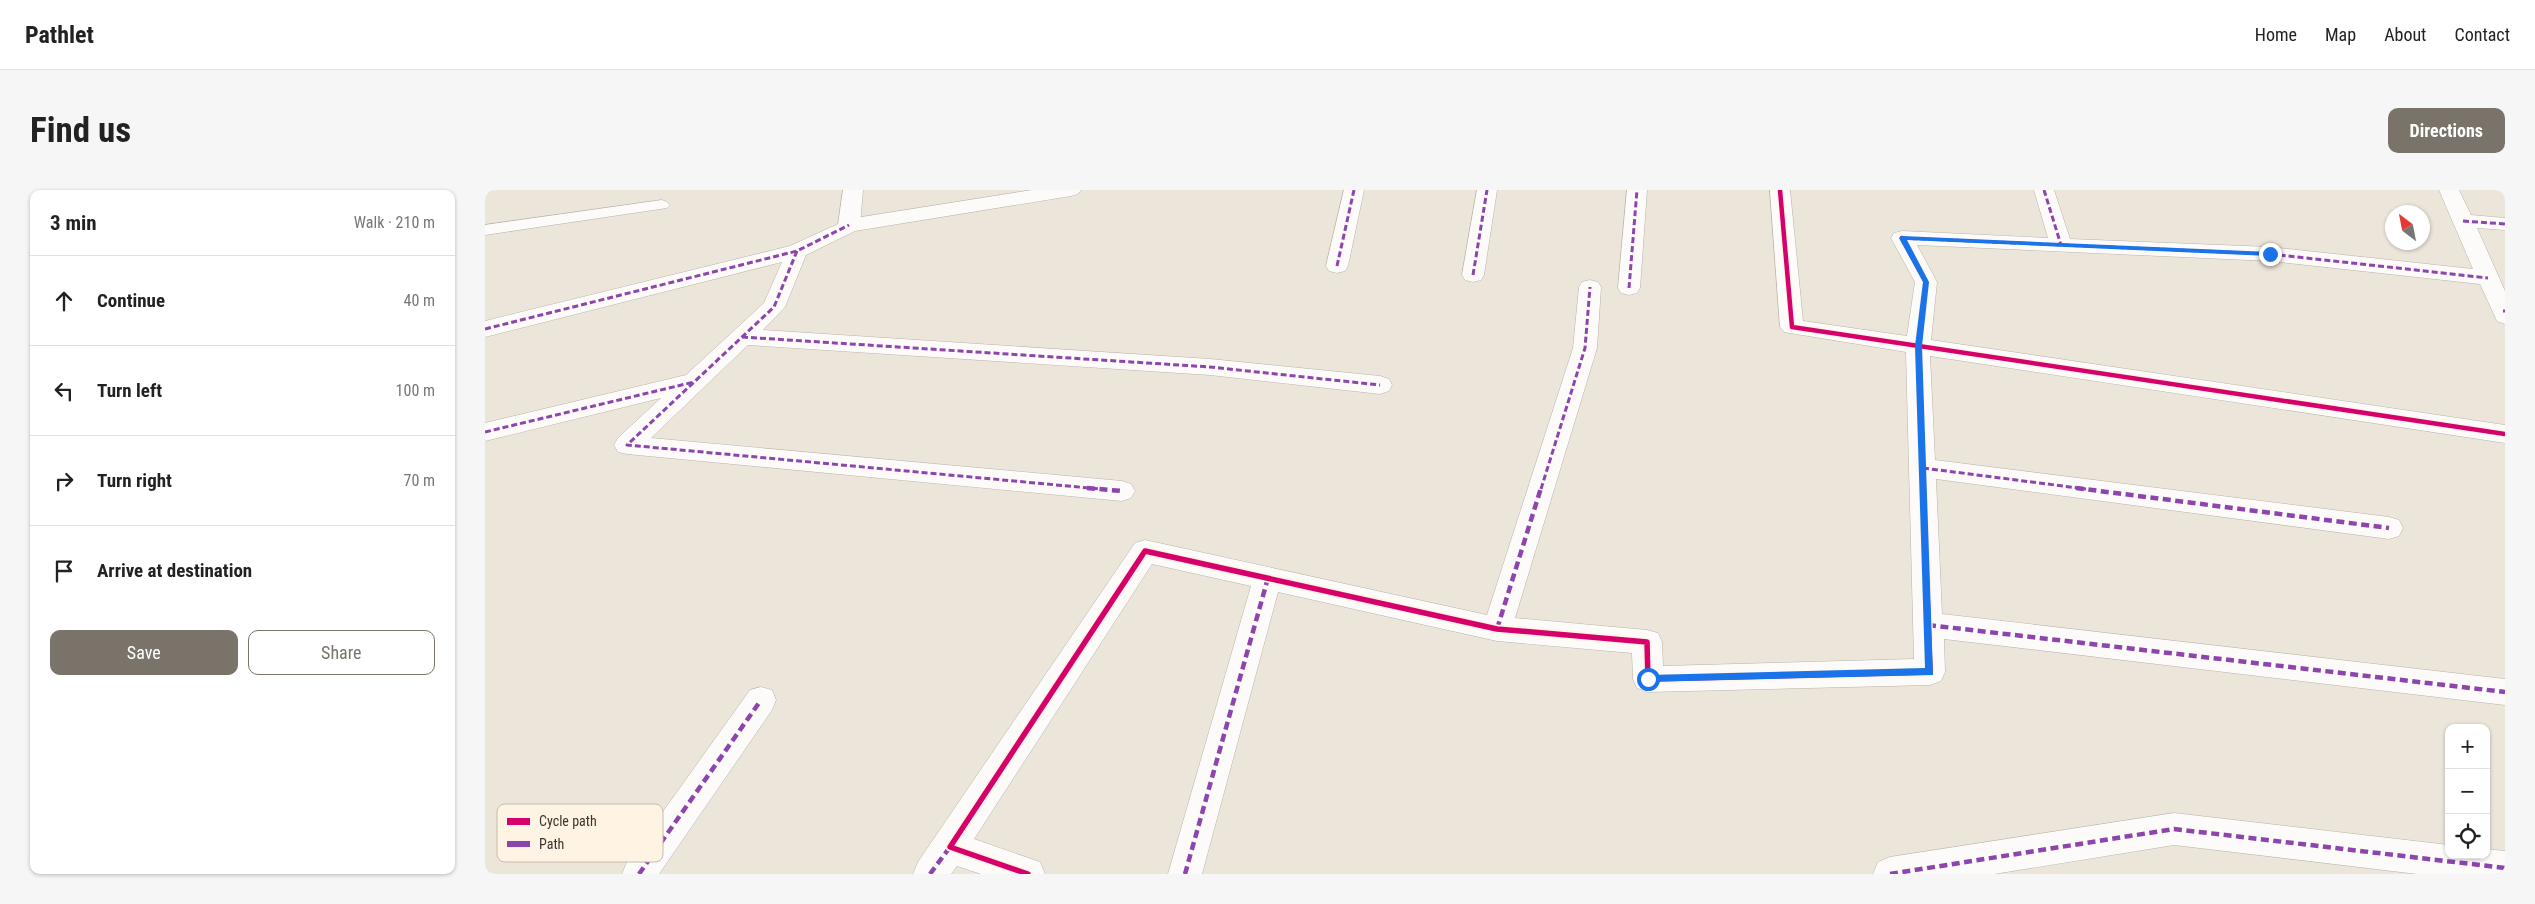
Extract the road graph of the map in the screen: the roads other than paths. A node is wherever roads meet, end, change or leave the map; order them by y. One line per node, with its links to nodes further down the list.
1 (853, 190): 13 (street)
2 (1071, 190): 9 (street)
3 (1354, 190): 17 (street)
4 (1487, 190): 18 (street)
5 (1637, 190): 21 (street)
6 (1780, 190): 25 (street)
7 (2044, 190): 15 (street)
8 (2449, 190): 11 (street)
9 (984, 197): 13 (street)
10 (662, 205): 14 (lane)
11 (2463, 221): 12 (street); 19 (street)
12 (2505, 224)
13 (849, 226): 16 (street)
14 (485, 230)
15 (2061, 245): 19 (street); 25 (street)
16 (797, 251): 23 (street); 24 (street)
17 (1337, 266)
18 (1473, 275)
19 (2488, 278): 22 (street)
20 (1590, 287): 35 (street)
21 (1629, 288)
22 (2504, 313)
23 (485, 329)
24 (742, 338): 26 (street); 27 (street)
25 (1919, 346): 29 (street); 30 (street)
26 (695, 382): 28 (street); 31 (street)
27 (1380, 385)
28 (485, 432)
29 (2505, 434)
30 (1923, 468): 32 (street); 34 (street)
31 (1122, 491)
32 (2389, 528)
33 (1268, 578): 35 (street); 39 (street); 45 (street)
34 (1928, 625): 35 (street); 36 (street)
35 (1497, 628)
36 (2505, 692)
37 (761, 700): 38 (street)
38 (663, 840)
39 (950, 847): 43 (street); 44 (street)
40 (647, 862): 42 (street)
41 (2505, 868): 46 (street)
42 (639, 874)
43 (930, 874)
44 (1028, 874)
45 (1185, 874)
46 (1890, 874)

